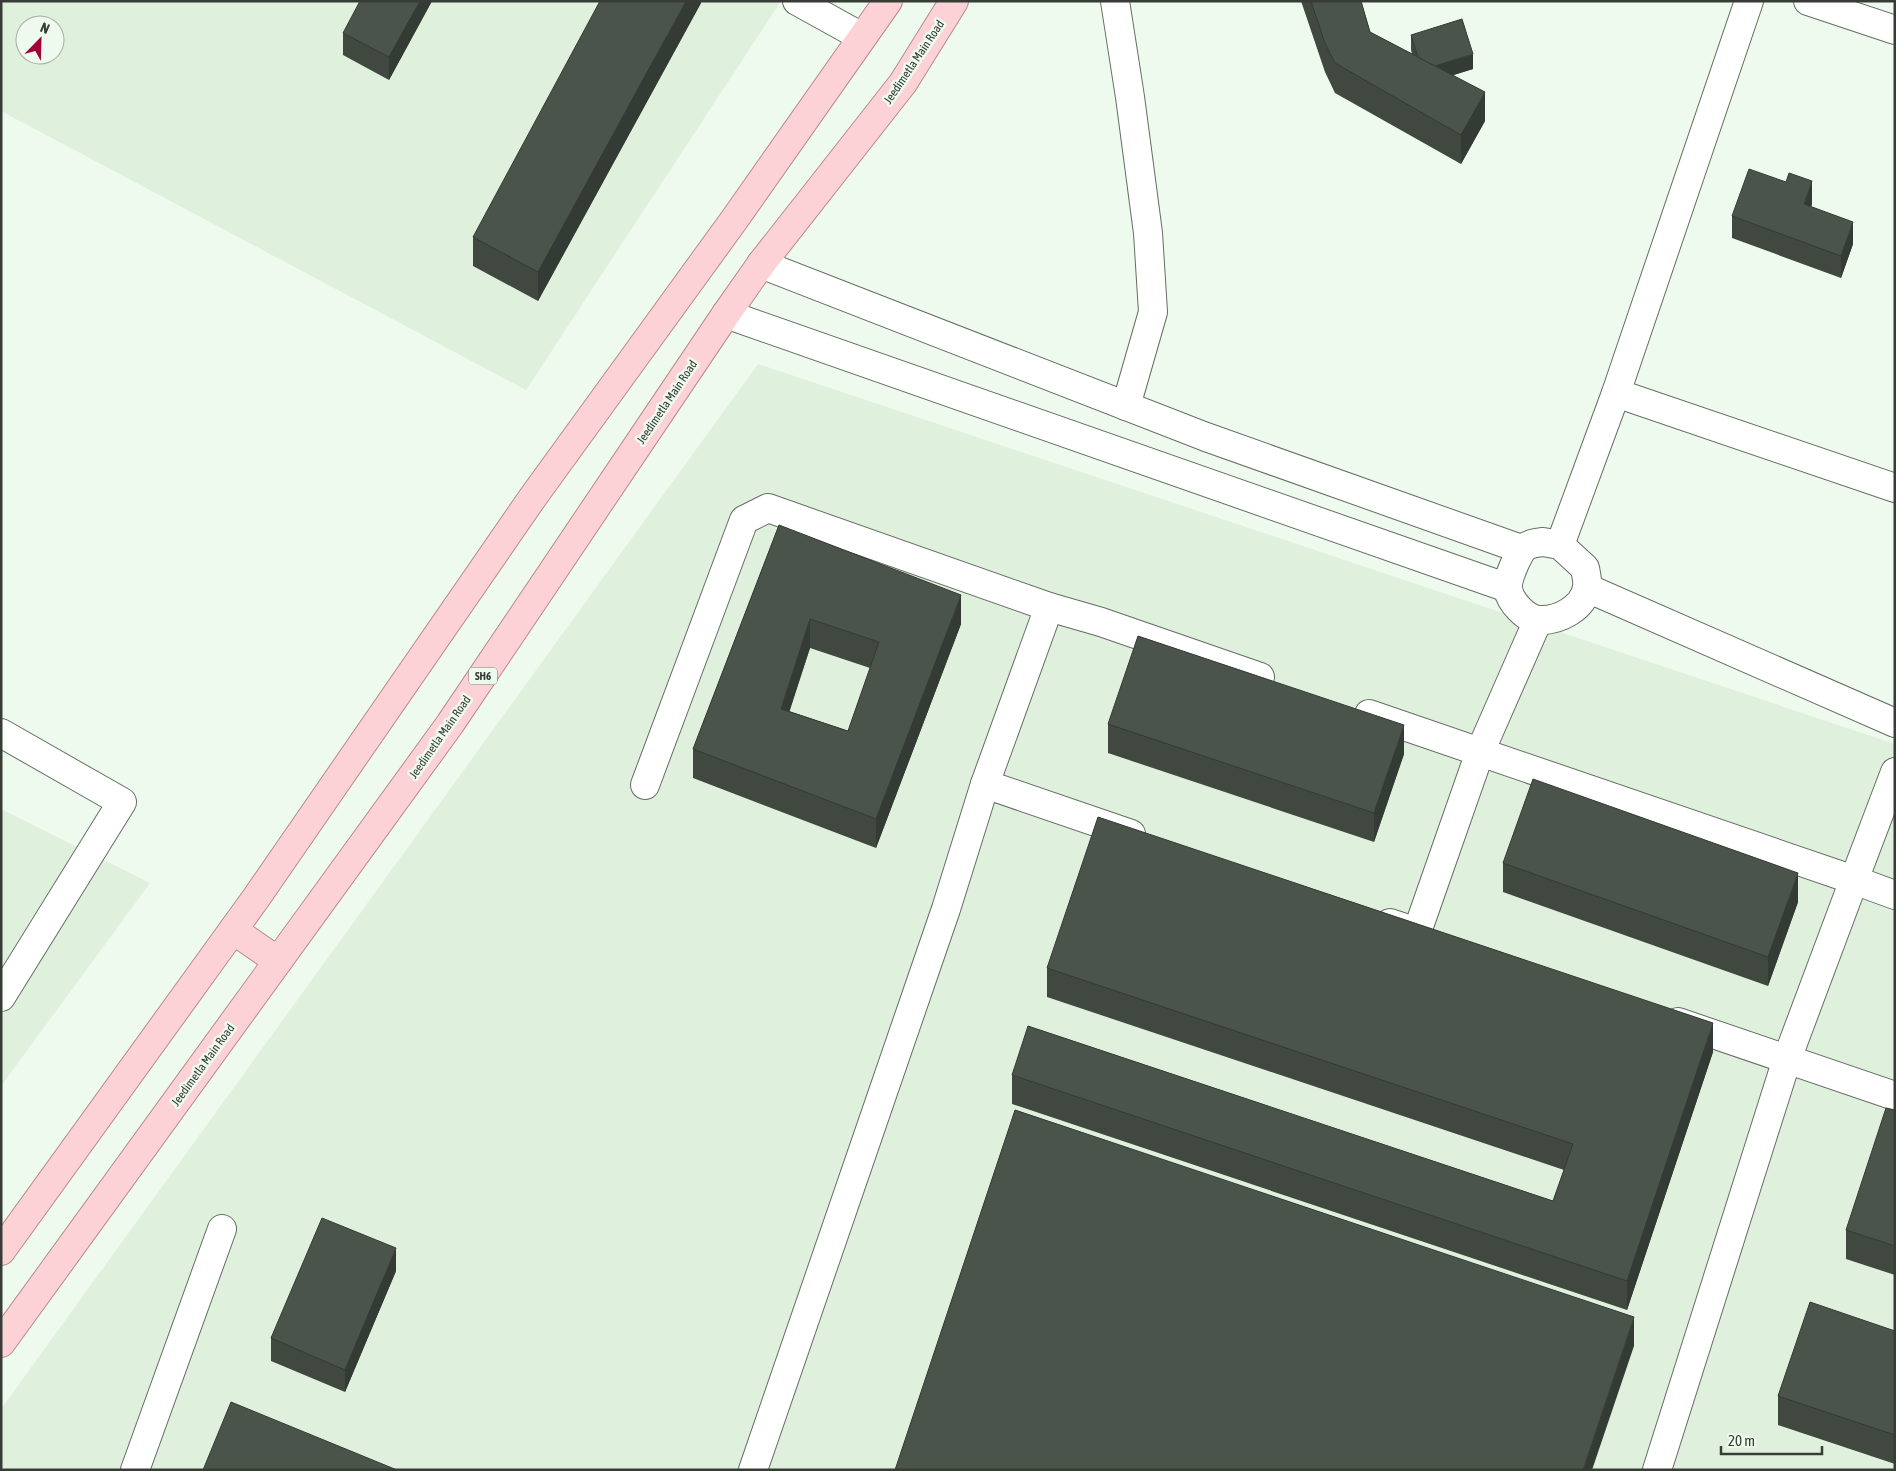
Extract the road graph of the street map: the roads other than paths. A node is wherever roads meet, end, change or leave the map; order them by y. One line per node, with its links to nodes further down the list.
1 (797, 1): 8 (lane)
2 (888, 1): 8 (main road)
3 (954, 1): 9 (main road, Jeedimetla Main Road / SH6)
4 (1114, 1): 12 (lane)
5 (1749, 1): 11 (lane)
6 (1808, 1): 7 (lane)
7 (1895, 30)
8 (862, 37): 32 (main road)
9 (761, 264): 10 (main road, Jeedimetla Main Road / SH6); 12 (lane)
10 (726, 314): 16 (lane); 35 (main road, Jeedimetla Main Road / SH6)
11 (1616, 393): 13 (lane); 14 (lane)
12 (1126, 406): 15 (lane)
13 (1895, 488)
14 (1560, 544): 15 (lane); 17 (lane)
15 (1522, 549): 16 (lane)
16 (1508, 588): 19 (lane)
17 (1586, 588): 19 (lane); 22 (lane)
18 (1049, 607): 20 (lane); 26 (lane); 27 (lane)
19 (1538, 620): 24 (lane)
20 (1286, 686)
21 (1341, 705): 24 (lane)
22 (1895, 722)
23 (1, 733): 36 (lane)
24 (1480, 752): 29 (lane); 33 (lane)
25 (1895, 772): 29 (lane)
26 (985, 784): 28 (lane); 44 (lane)
27 (645, 785)
28 (1154, 842)
29 (1854, 880): 30 (lane); 38 (lane)
30 (1895, 895)
31 (1370, 916): 33 (lane)
32 (233, 930): 35 (main road); 41 (main road)
33 (1417, 932): 34 (lane)
34 (1445, 942)
35 (278, 961): 42 (main road, Jeedimetla Main Road / SH6)
36 (1, 997)
37 (1658, 1015): 38 (lane)
38 (1787, 1059): 39 (lane); 45 (lane)
39 (1895, 1096)
40 (222, 1229): 43 (lane)
41 (1, 1251)
42 (1, 1343)
43 (135, 1470)
44 (753, 1470)
45 (1656, 1470)

